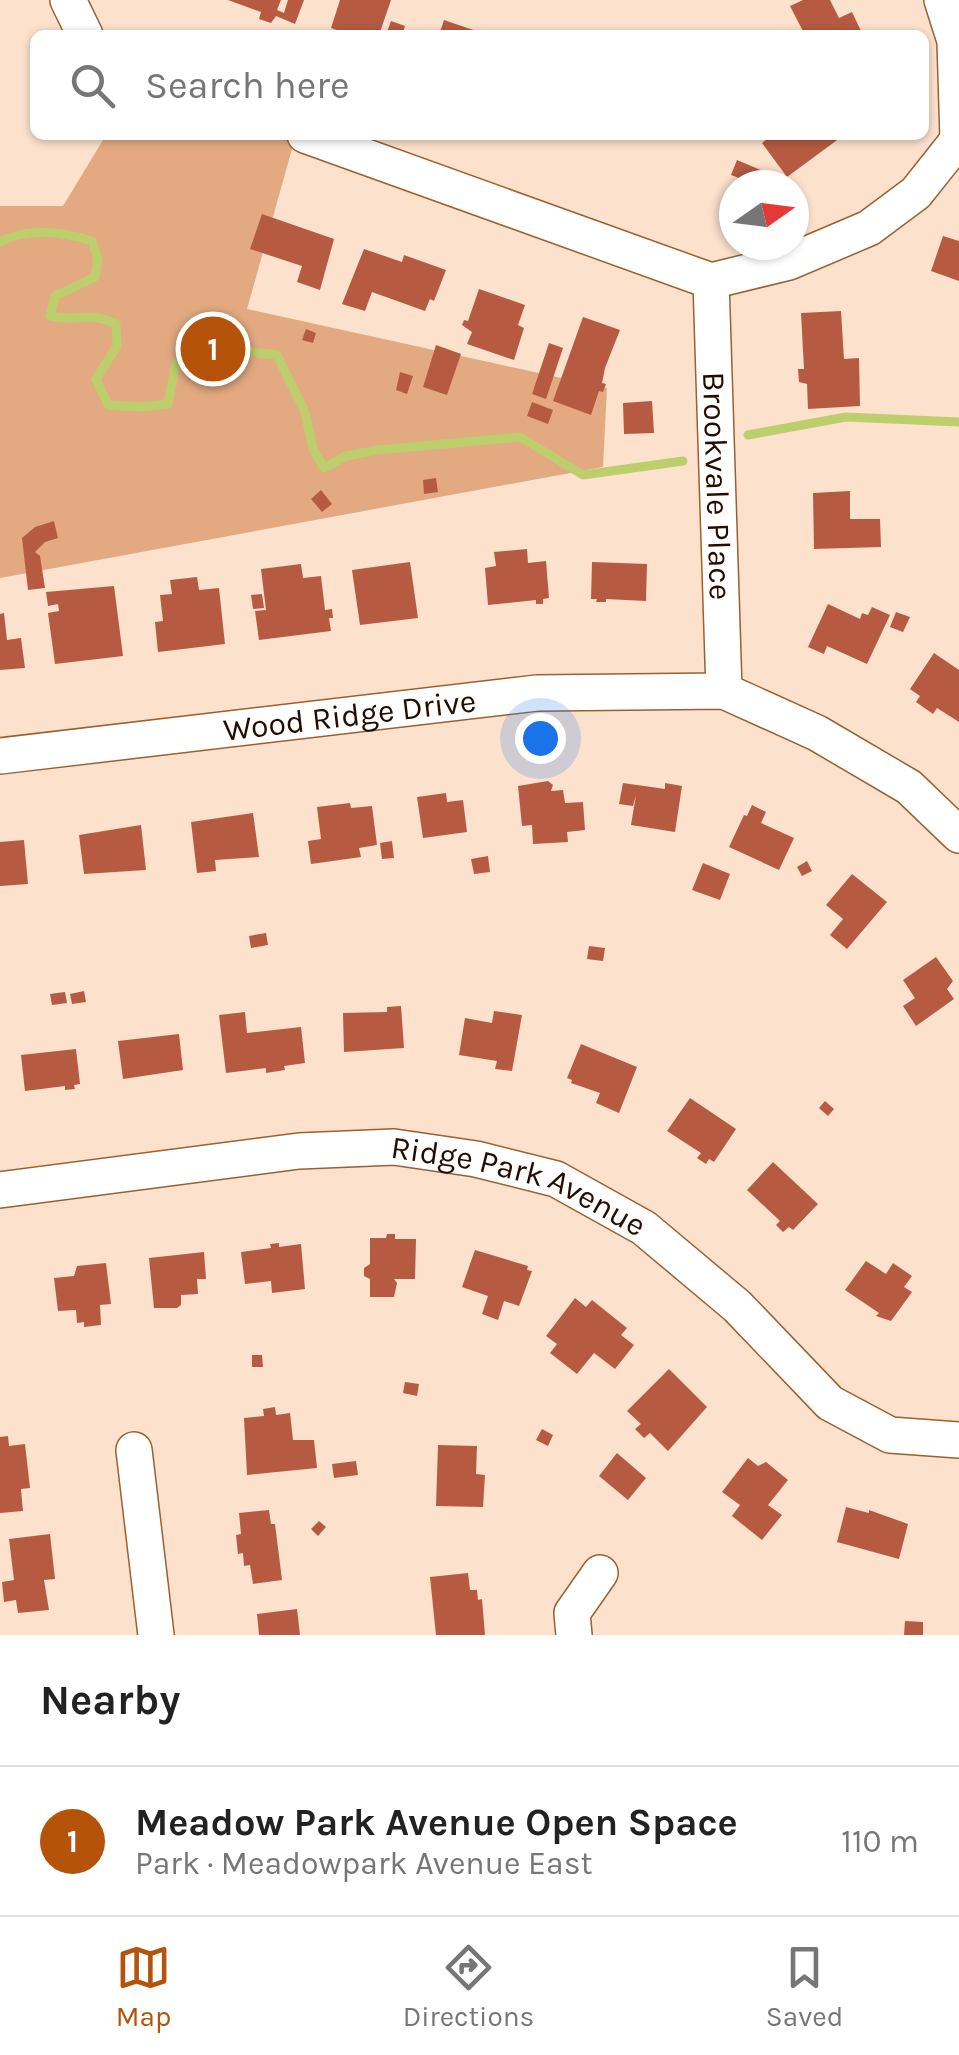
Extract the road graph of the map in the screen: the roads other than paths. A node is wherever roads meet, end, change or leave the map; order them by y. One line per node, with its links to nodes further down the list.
1 (68, 0): 3 (street)
2 (942, 0): 5 (street)
3 (83, 30)
4 (319, 140): 6 (street)
5 (958, 140): 6 (street)
6 (711, 282): 7 (street, Brookvale Place)
7 (724, 691): 8 (street, Wood Ridge Drive); 9 (street, Wood Ridge Drive)
8 (0, 756)
9 (959, 834)
10 (0, 1190): 11 (street, Ridge Park Avenue)
11 (959, 1440)
12 (134, 1450): 14 (street)
13 (600, 1573): 15 (street)
14 (156, 1635)
15 (574, 1635)

